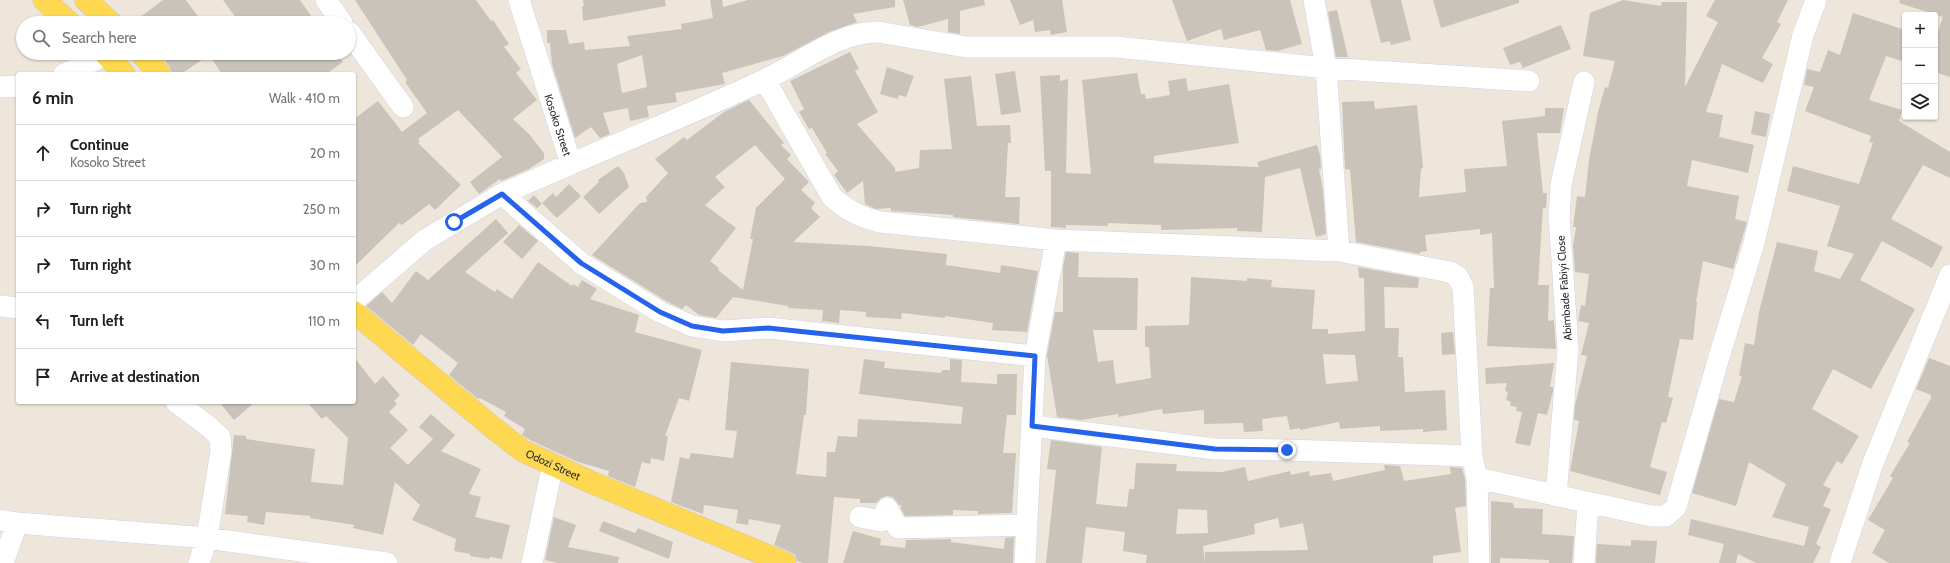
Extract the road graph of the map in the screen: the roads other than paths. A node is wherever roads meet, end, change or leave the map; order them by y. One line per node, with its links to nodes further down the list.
1 (44, 0): 7 (main road)
2 (86, 0): 8 (main road)
3 (326, 0): 9 (street)
4 (519, 0): 24 (street, Kosoko Street)
5 (1314, 0): 14 (street)
6 (1816, 0): 40 (street)
7 (62, 16)
8 (103, 16)
9 (337, 16)
10 (356, 42): 23 (street)
11 (93, 60): 15 (street)
12 (111, 60): 16 (main road)
13 (147, 60): 17 (main road)
14 (1326, 68): 18 (street); 19 (street); 27 (street)
15 (68, 72)
16 (122, 72)
17 (158, 72)
18 (765, 80): 24 (street); 26 (street)
19 (1529, 81)
20 (1584, 82): 39 (street, Abimbade Fabiyi Close)
21 (16, 86): 22 (street)
22 (0, 87)
23 (403, 107)
24 (571, 164): 25 (street, Kosoko Street)
25 (502, 194): 29 (street, Kosoko Street); 33 (street)
26 (1056, 240): 27 (street); 33 (street)
27 (1339, 251): 36 (street)
28 (1950, 275): 53 (street)
29 (356, 298)
30 (0, 306): 31 (street)
31 (16, 308)
32 (356, 314): 37 (main road, Odozi Street)
33 (1035, 356): 35 (street)
34 (179, 404): 44 (street)
35 (1032, 426): 36 (street); 43 (street)
36 (1472, 456): 38 (street)
37 (553, 464): 48 (street); 49 (main road, Odozi Street)
38 (1477, 478): 39 (street); 51 (street)
39 (1556, 496): 40 (street)
40 (1588, 503): 52 (street)
41 (860, 517): 43 (street)
42 (9, 522): 44 (street); 45 (street)
43 (1027, 525): 50 (street)
44 (207, 538): 46 (street); 47 (street)
45 (3, 563)
46 (199, 563)
47 (387, 563)
48 (532, 563)
49 (785, 563)
50 (1025, 563)
51 (1479, 563)
52 (1584, 563)
53 (1840, 563)

